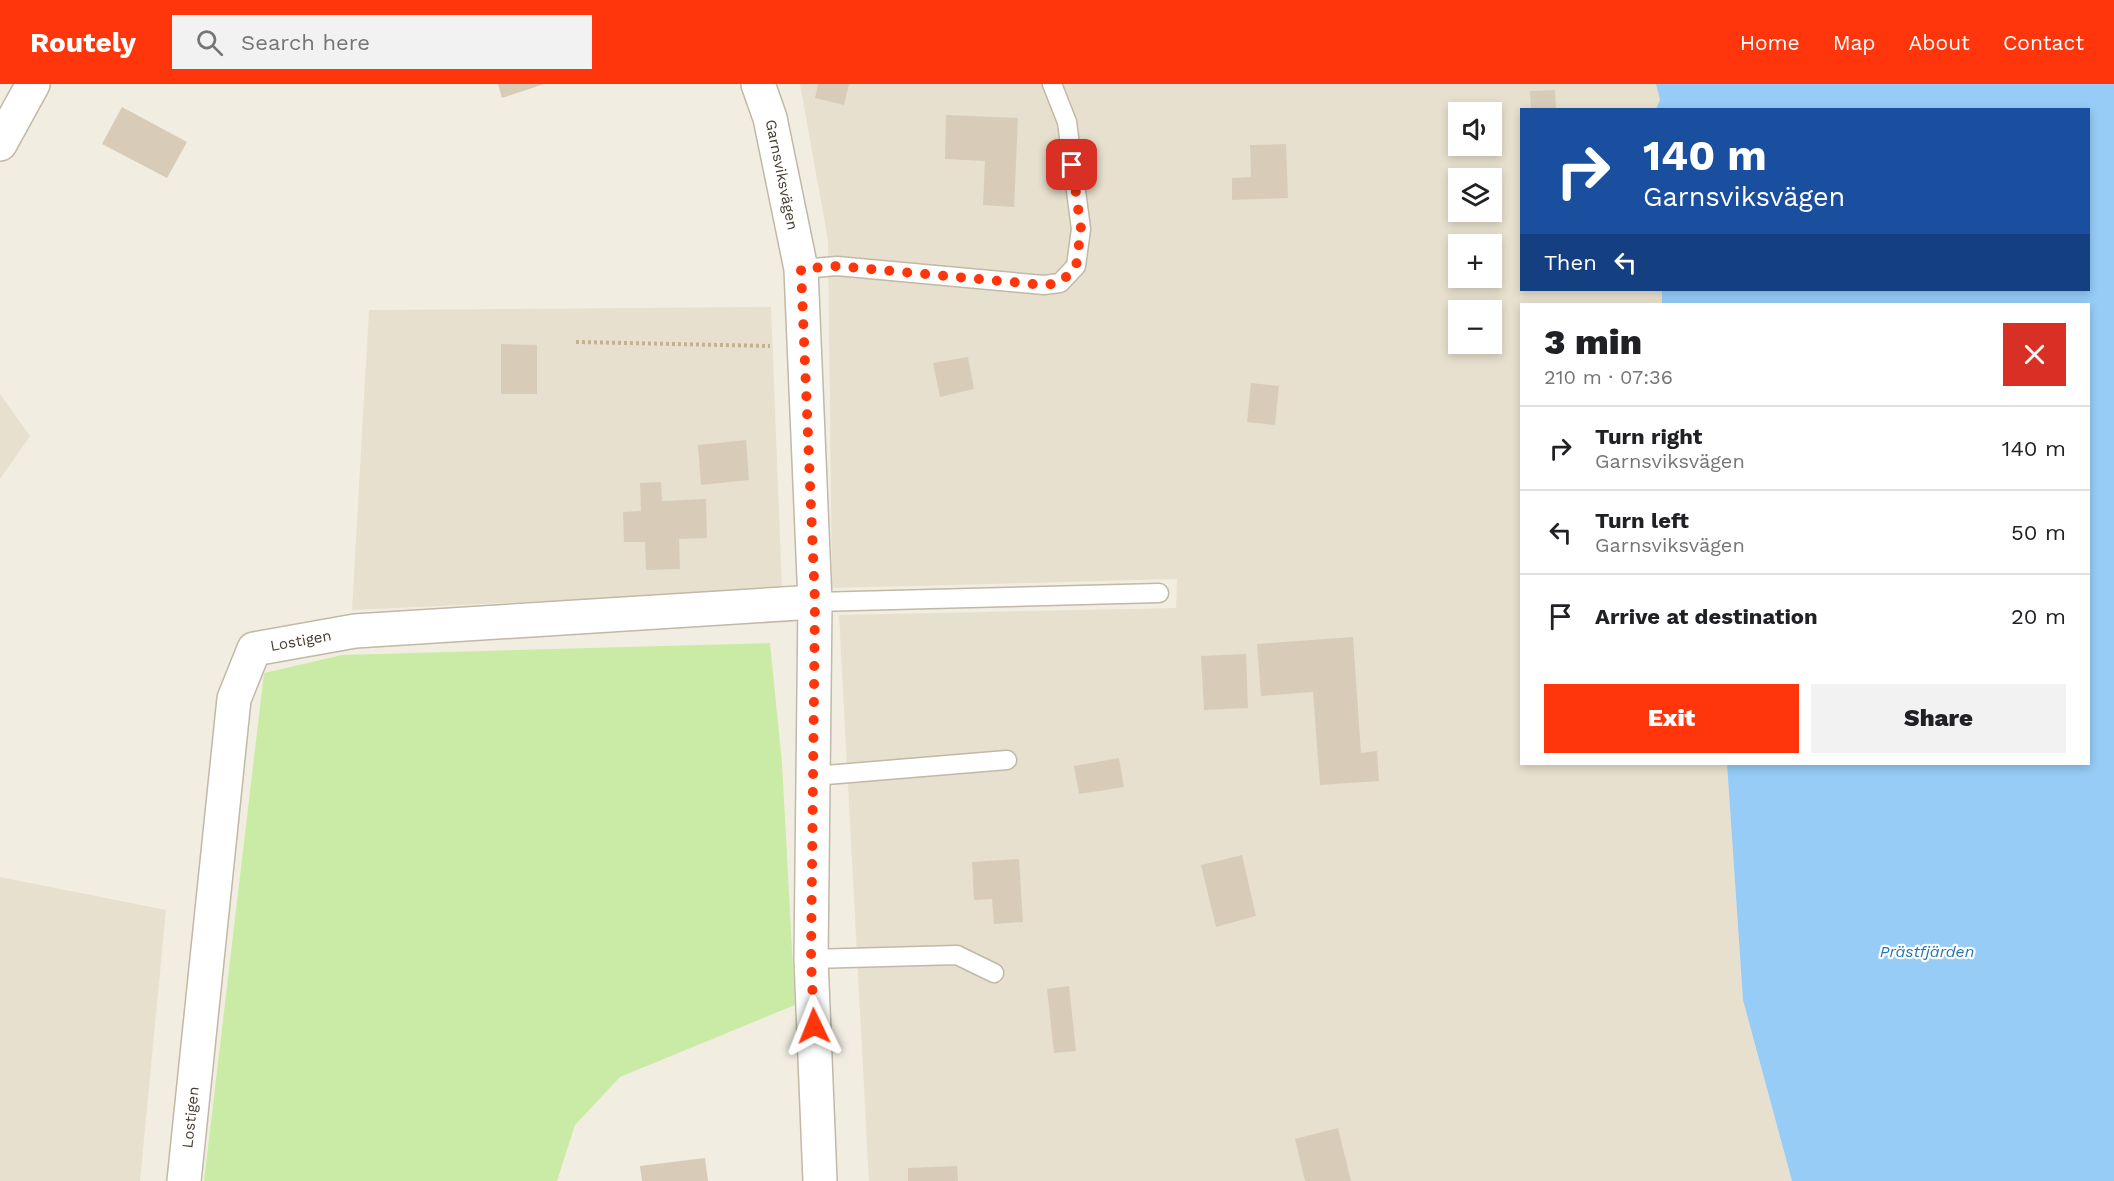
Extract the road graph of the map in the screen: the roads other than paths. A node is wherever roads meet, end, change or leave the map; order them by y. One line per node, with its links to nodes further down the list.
1 (33, 84): 4 (street)
2 (758, 84): 5 (street, Garnsviksvägen)
3 (1052, 84): 5 (lane)
4 (0, 144)
5 (801, 269): 7 (street, Garnsviksvägen)
6 (1159, 593): 7 (lane)
7 (815, 602): 9 (street, Garnsviksvägen); 12 (street, Lostigen)
8 (1007, 760): 9 (lane)
9 (814, 776): 10 (street, Garnsviksvägen)
10 (811, 959): 11 (lane); 13 (street, Garnsviksvägen)
11 (994, 973)
12 (184, 1181)
13 (820, 1181)

